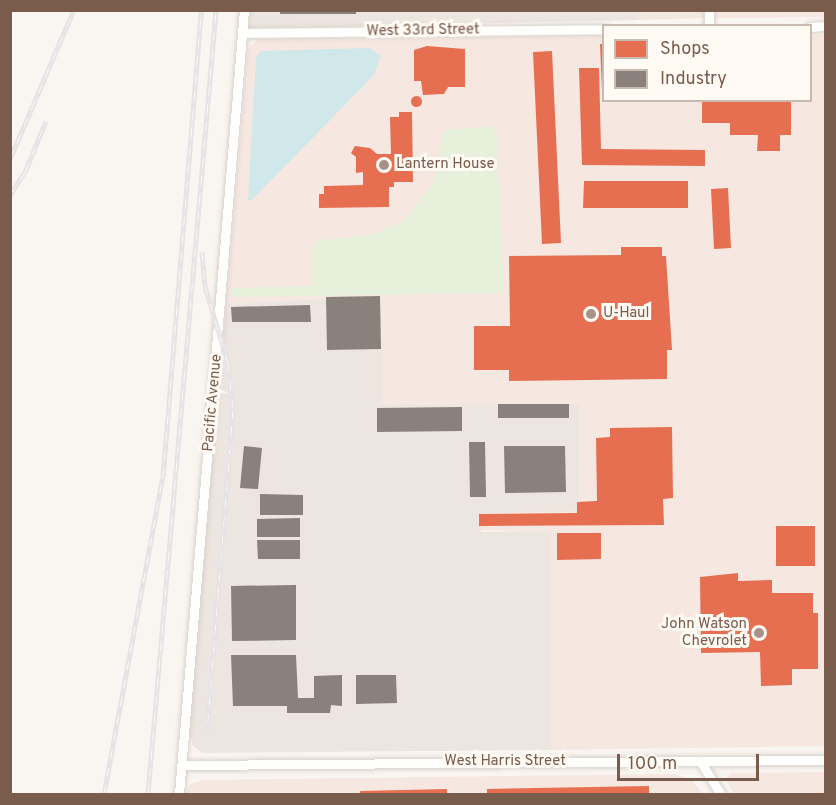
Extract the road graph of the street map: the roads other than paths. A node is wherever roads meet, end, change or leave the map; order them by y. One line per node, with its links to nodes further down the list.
1 (244, 10): 3 (street, Pacific Avenue)
2 (602, 29): 3 (street, West 33rd Street)
3 (242, 33): 6 (street, Pacific Avenue)
4 (825, 760): 5 (street, West Harris Street)
5 (700, 761): 6 (street, West Harris Street); 8 (street)
6 (183, 765): 7 (street, Pacific Avenue)
7 (179, 795)
8 (721, 795)

